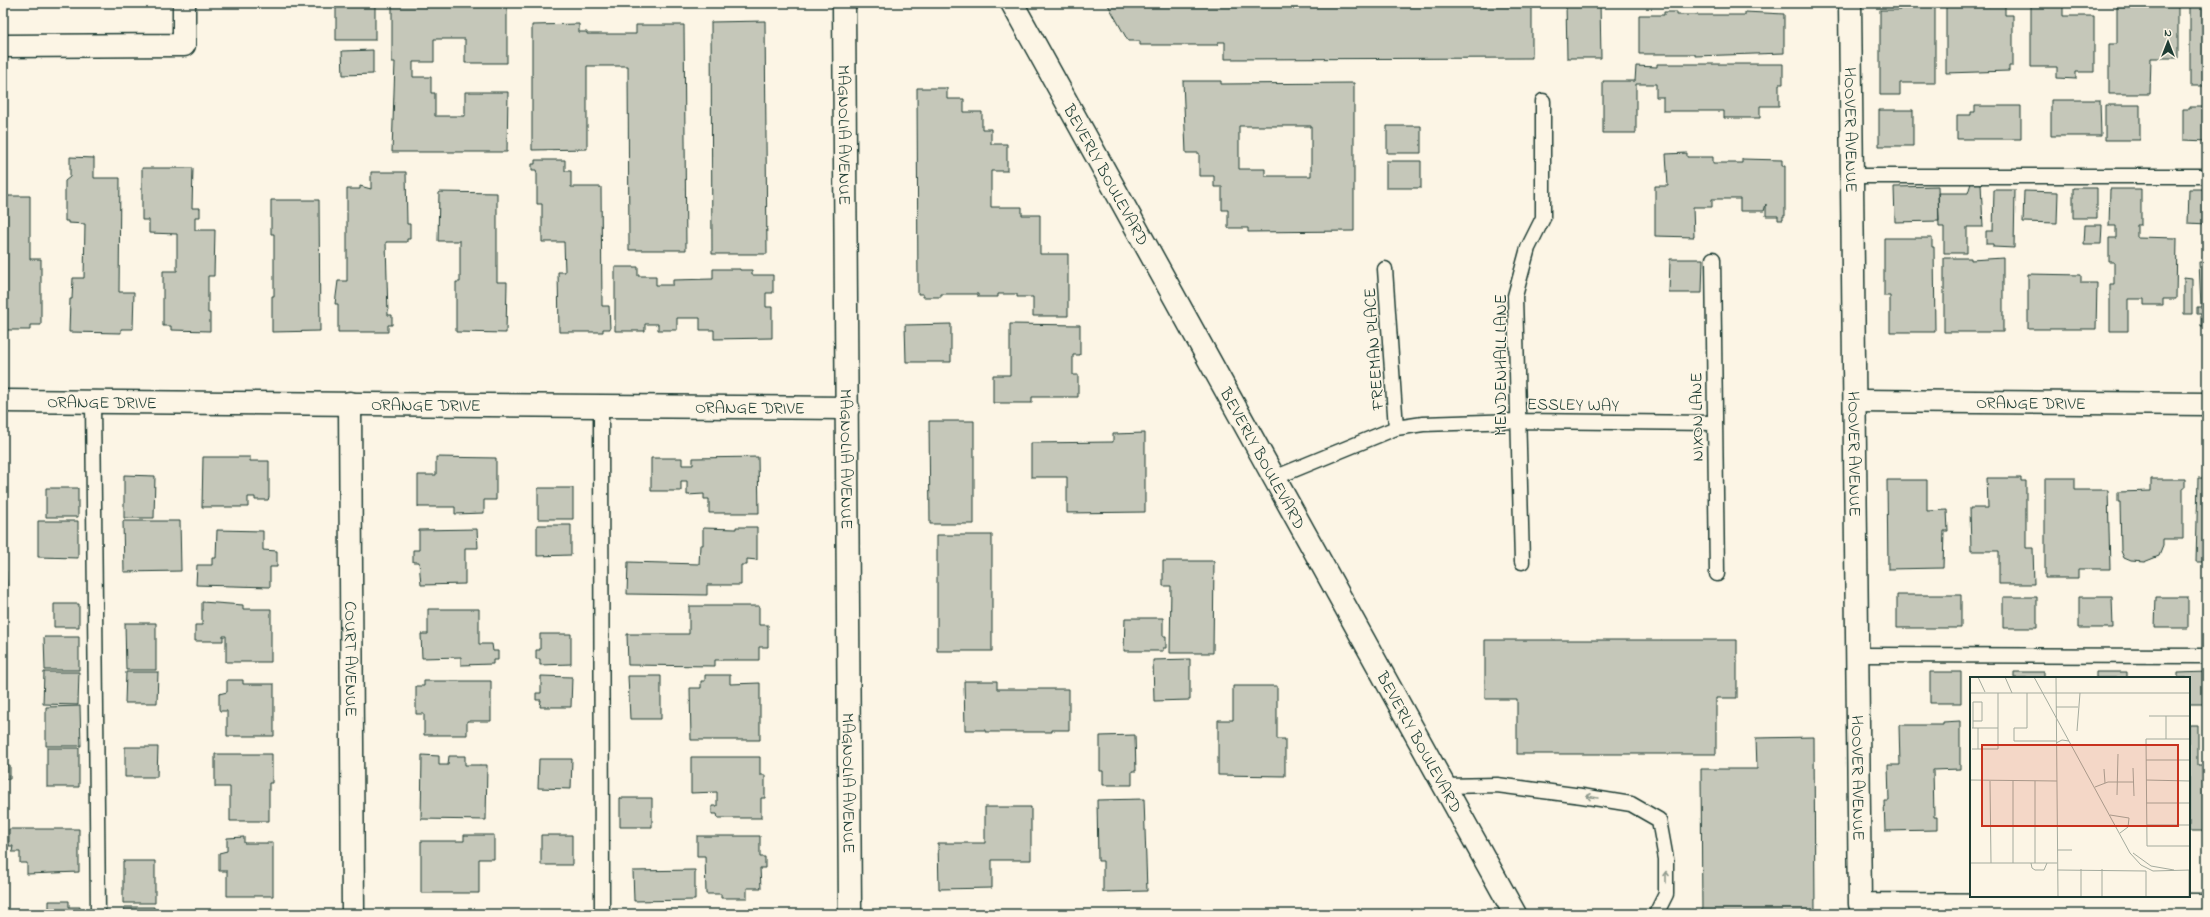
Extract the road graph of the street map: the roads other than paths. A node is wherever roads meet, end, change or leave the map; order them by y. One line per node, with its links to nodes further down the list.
1 (184, 3): 5 (street)
2 (844, 3): 17 (street, MAGNOLIA AVENUE)
3 (1012, 3): 21 (street, BEVERLY BOULEVARD)
4 (1850, 3): 7 (street, HOOVER AVENUE)
5 (3, 46)
6 (1543, 101): 18 (lane, MENDENHALL LANE)
7 (1852, 176): 8 (lane); 11 (street, HOOVER AVENUE)
8 (2207, 176)
9 (1712, 259): 19 (lane, NIXON LANE)
10 (1385, 268): 20 (lane, FREEMAN PLACE)
11 (1855, 401): 15 (street, ORANGE DRIVE); 24 (street, HOOVER AVENUE)
12 (3, 402): 13 (street, ORANGE DRIVE)
13 (92, 403): 14 (street, ORANGE DRIVE); 29 (lane)
14 (350, 403): 16 (street, ORANGE DRIVE); 30 (street, COURT AVENUE)
15 (2207, 404)
16 (601, 406): 17 (street, ORANGE DRIVE); 31 (lane)
17 (848, 408): 32 (street, MAGNOLIA AVENUE)
18 (1517, 421): 19 (lane, ESSLEY WAY); 20 (lane, ESSLEY WAY); 22 (lane, MENDENHALL LANE)
19 (1714, 423): 23 (lane, NIXON LANE)
20 (1396, 428): 21 (lane, ESSLEY WAY)
21 (1274, 478): 26 (street, BEVERLY BOULEVARD)
22 (1522, 562)
23 (1717, 574)
24 (1857, 655): 25 (lane); 28 (street, HOOVER AVENUE)
25 (2207, 656)
26 (1444, 786): 33 (street, BEVERLY BOULEVARD); 34 (lane, one-way to 26)
27 (2207, 906): 28 (street)
28 (1860, 909)
29 (98, 914)
30 (353, 914)
31 (602, 914)
32 (850, 914)
33 (1515, 914)
34 (1656, 914)

